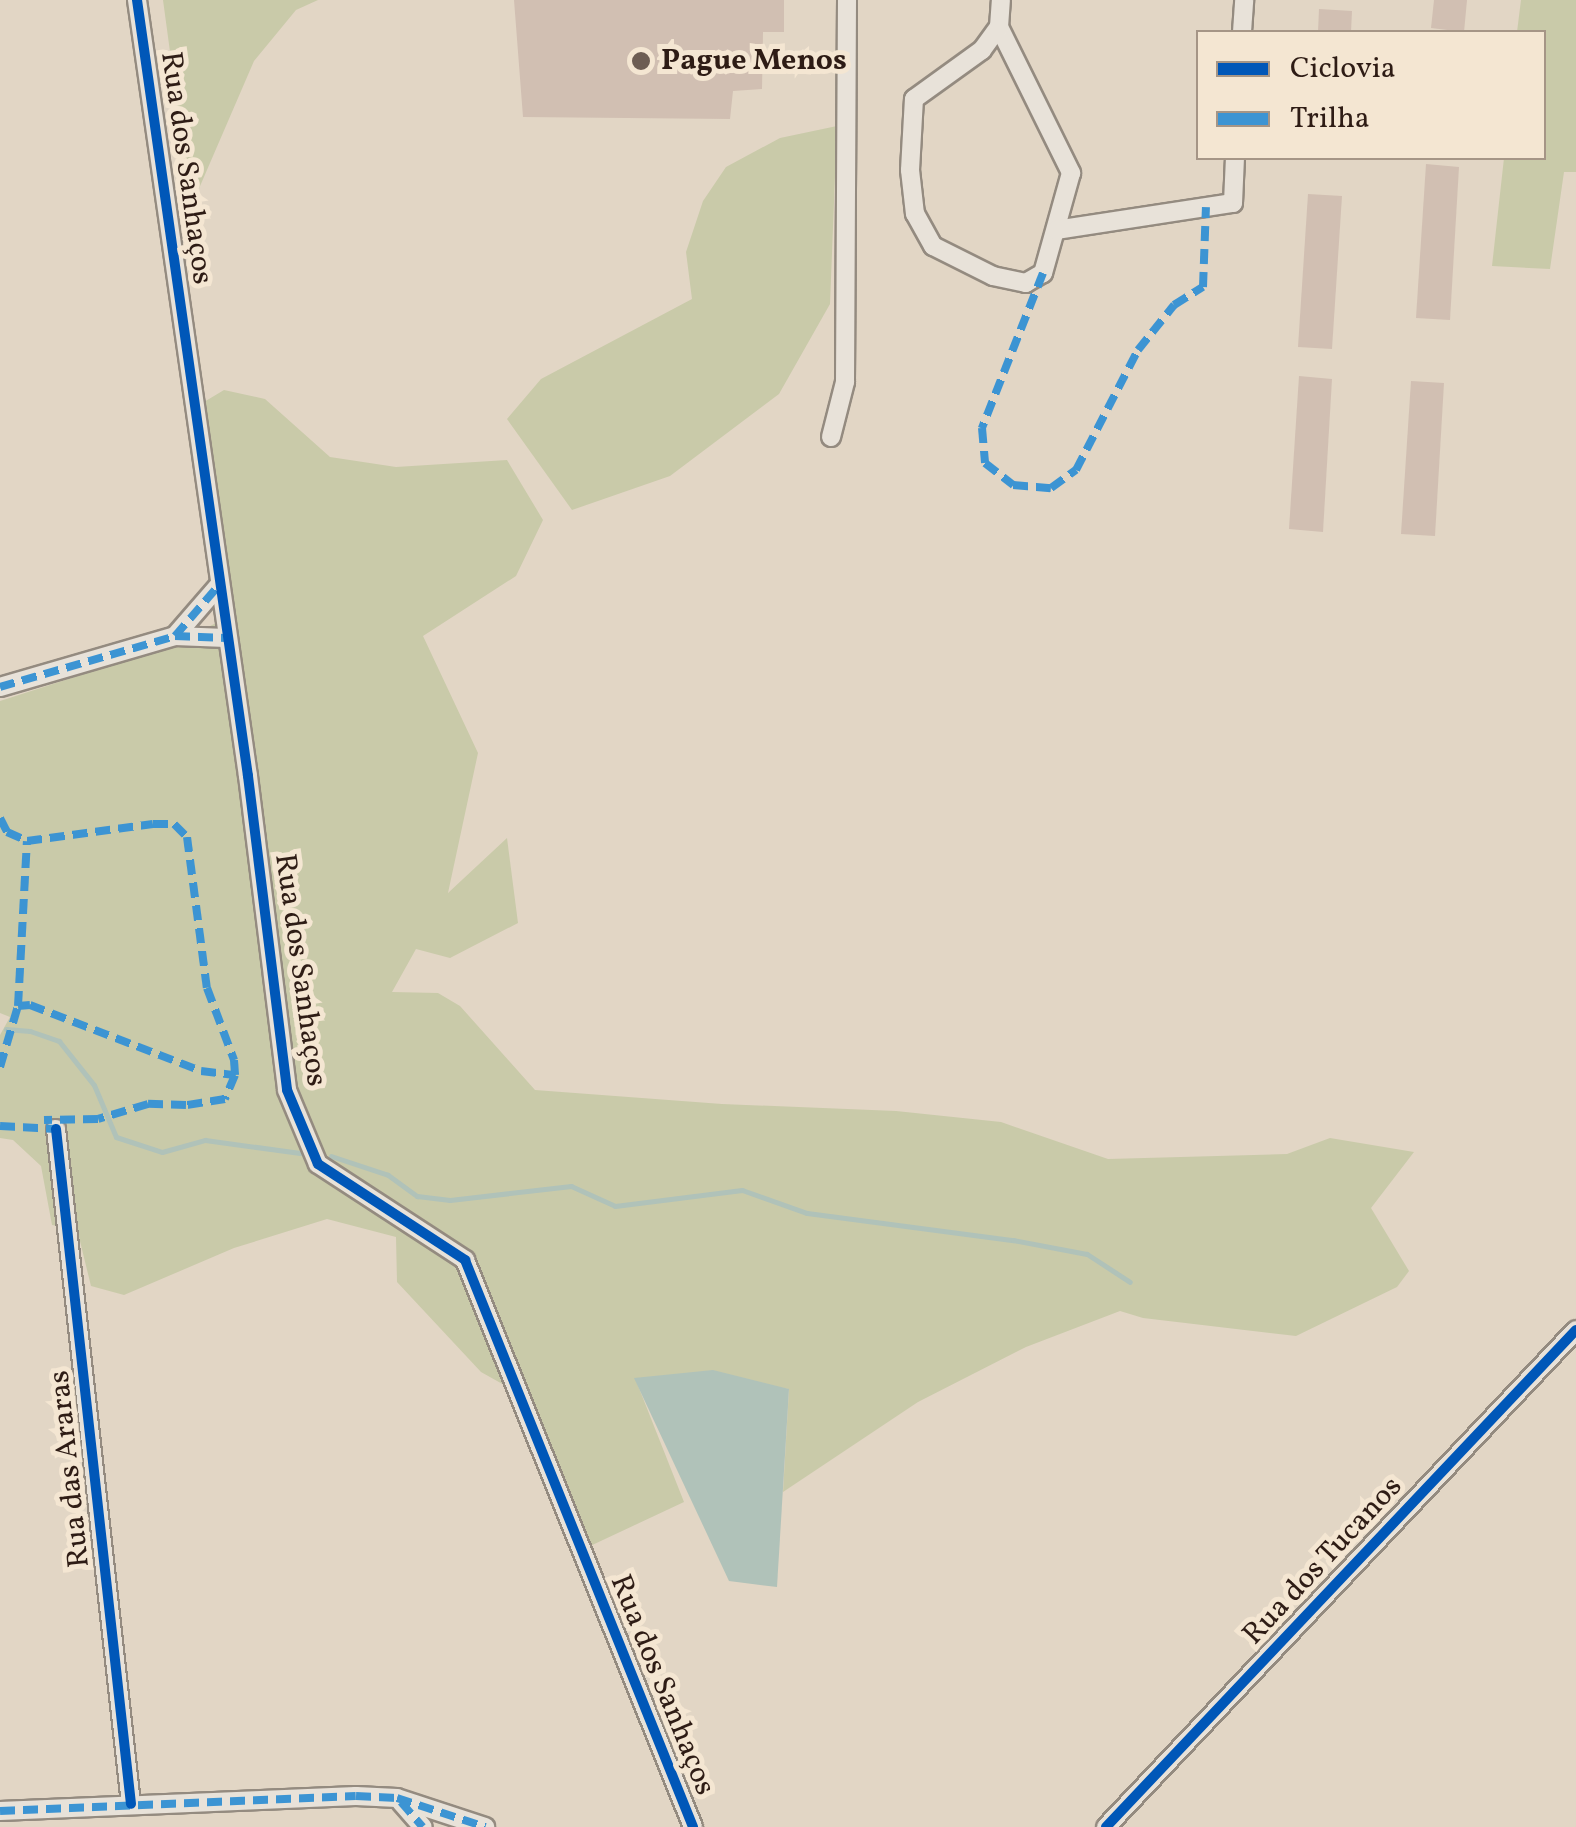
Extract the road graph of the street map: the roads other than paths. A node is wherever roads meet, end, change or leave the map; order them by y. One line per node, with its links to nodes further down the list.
1 (136, 0): 10 (street, Rua dos Sanhaços)
2 (847, 0): 9 (street)
3 (1001, 0): 5 (street)
4 (1244, 0): 6 (street)
5 (999, 27): 8 (street); 8 (street)
6 (1242, 30)
7 (1236, 160): 8 (street)
8 (1056, 230)
9 (832, 437)
10 (219, 585): 11 (street); 12 (street, Rua dos Sanhaços)
11 (175, 636): 12 (street); 13 (street)
12 (226, 638): 21 (street, Rua dos Sanhaços)
13 (0, 688)
14 (56, 1129): 17 (street, Rua das Araras)
15 (1576, 1330): 22 (street, Rua dos Tucanos)
16 (397, 1798): 17 (street); 19 (street); 20 (street)
17 (131, 1804): 18 (street)
18 (0, 1811)
19 (423, 1827)
20 (485, 1827)
21 (693, 1827)
22 (1106, 1827)

